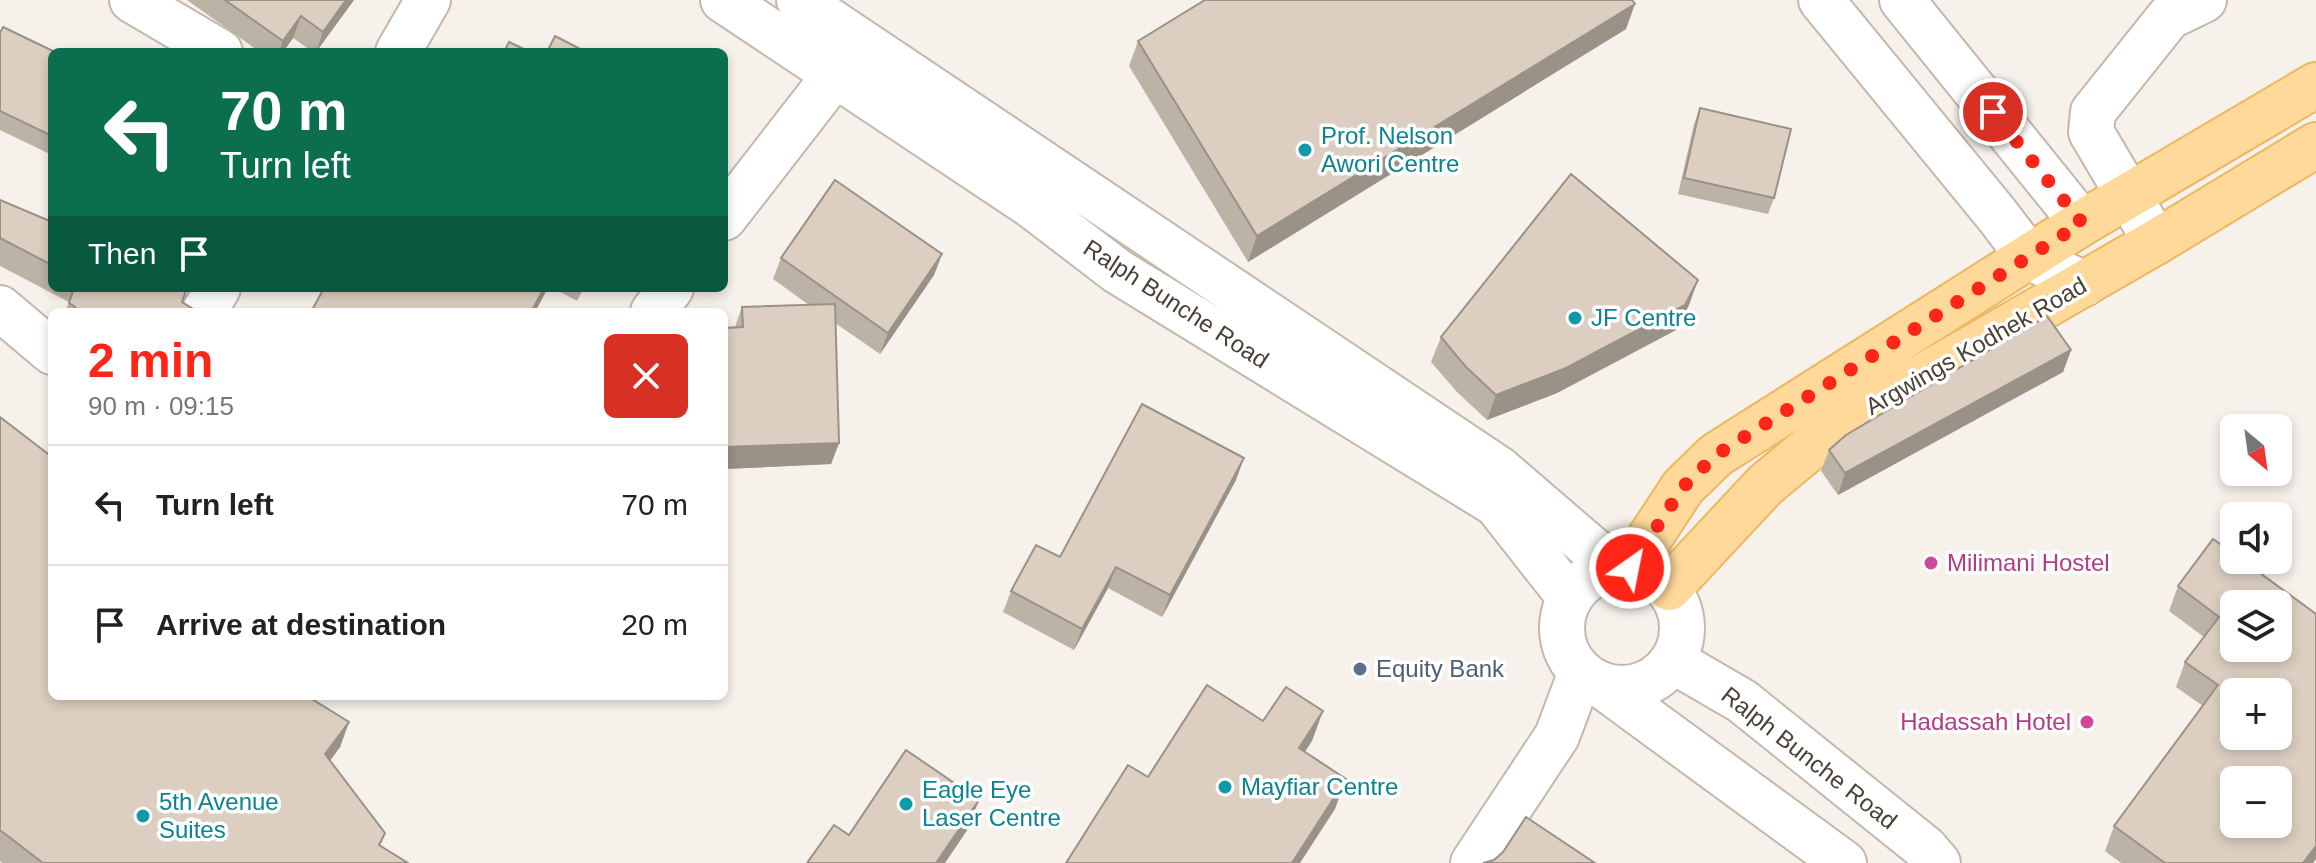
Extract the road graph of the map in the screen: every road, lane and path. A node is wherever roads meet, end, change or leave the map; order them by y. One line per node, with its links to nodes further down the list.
1 (132, 0): 9 (street)
2 (428, 0): 10 (street)
3 (723, 0): 11 (street, Ralph Bunche Road)
4 (799, 0): 8 (street, Ralph Bunche Road)
5 (1821, 0): 19 (street)
6 (1902, 0): 16 (street)
7 (2177, 6): 14 (street)
8 (861, 42): 11 (street); 17 (street, Ralph Bunche Road)
9 (213, 48)
10 (400, 48)
11 (835, 76): 15 (street); 20 (street, Ralph Bunche Road)
12 (2316, 85): 14 (main road, Argwings Kodhek Road)
13 (2316, 145): 18 (main road, Argwings Kodhek Road)
14 (2128, 196): 16 (main road, Argwings Kodhek Road); 18 (street)
15 (728, 213)
16 (2082, 223): 19 (main road, Argwings Kodhek Road)
17 (1138, 228): 20 (street); 24 (street, Ralph Bunche Road)
18 (2156, 242): 21 (main road, Argwings Kodhek Road)
19 (2029, 257): 21 (street); 24 (main road, Argwings Kodhek Road)
20 (1117, 271): 26 (street, Ralph Bunche Road)
21 (2084, 284): 25 (main road, Argwings Kodhek Road)
22 (0, 308): 23 (street)
23 (48, 349)
24 (1622, 568): 25 (street); 26 (street, Argwings Kodhek Road)
25 (1669, 588): 27 (street)
26 (1570, 598): 28 (street)
27 (1673, 661): 28 (street); 29 (street, Ralph Bunche Road)
28 (1590, 677): 30 (street); 31 (street)
29 (1926, 858)
30 (1473, 863)
31 (1844, 863)

